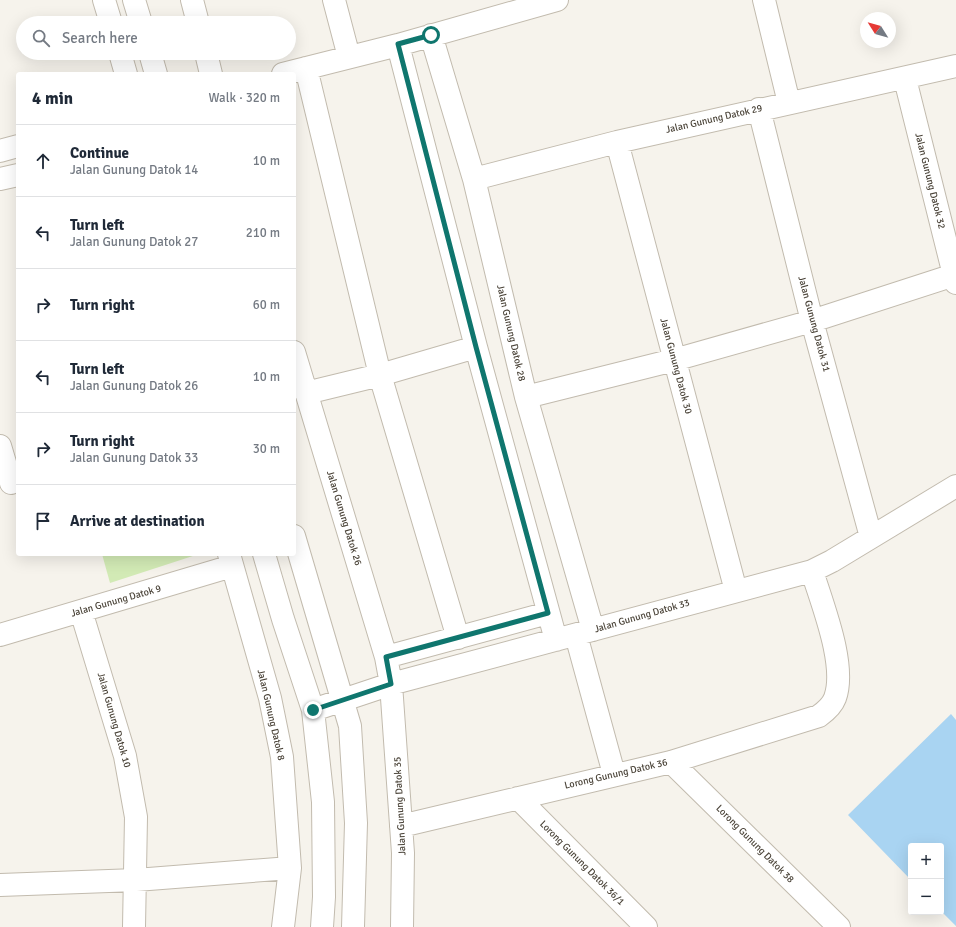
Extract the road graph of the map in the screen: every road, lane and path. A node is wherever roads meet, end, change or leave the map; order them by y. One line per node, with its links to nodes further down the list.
1 (104, 0): 7 (street)
2 (134, 0): 8 (street)
3 (192, 0): 9 (street)
4 (334, 0): 12 (street)
5 (557, 0): 10 (street)
6 (764, 0): 23 (street)
7 (109, 16)
8 (139, 16)
9 (196, 16)
10 (431, 35): 11 (street); 28 (street, Jalan Gunung Datok 28)
11 (398, 44): 12 (street); 31 (street)
12 (349, 57): 17 (street)
13 (122, 60): 18 (street)
14 (152, 60): 19 (street)
15 (208, 60): 20 (street)
16 (956, 66): 22 (street, Jalan Gunung Datok 29)
17 (306, 68): 21 (street); 34 (street)
18 (125, 72)
19 (155, 72)
20 (211, 72)
21 (291, 72)
22 (905, 79): 23 (street, Jalan Gunung Datok 29); 29 (street, Jalan Gunung Datok 32)
23 (789, 103): 24 (street, Jalan Gunung Datok 29)
24 (759, 109): 25 (street, Jalan Gunung Datok 29); 30 (street, Jalan Gunung Datok 31)
25 (618, 142): 28 (street, Jalan Gunung Datok 29); 33 (street, Jalan Gunung Datok 30)
26 (16, 147): 27 (street)
27 (0, 151)
28 (474, 179): 36 (street, Jalan Gunung Datok 28)
29 (955, 279): 30 (street)
30 (812, 321): 33 (street); 40 (street, Jalan Gunung Datok 31)
31 (476, 347): 34 (street); 47 (street)
32 (296, 359): 35 (street, Jalan Gunung Datok 26)
33 (674, 360): 36 (street); 45 (street, Jalan Gunung Datok 30)
34 (380, 375): 35 (street); 50 (street)
35 (306, 393): 51 (street, Jalan Gunung Datok 26)
36 (526, 397): 49 (street, Jalan Gunung Datok 28)
37 (6, 448): 38 (street)
38 (10, 483)
39 (956, 486): 40 (street, Jalan Gunung Datok 33)
40 (871, 537): 44 (street, Jalan Gunung Datok 33)
41 (296, 543): 53 (street)
42 (265, 556): 54 (street)
43 (230, 560): 46 (street, Jalan Gunung Datok 9); 59 (street, Jalan Gunung Datok 8)
44 (812, 571): 45 (street, Jalan Gunung Datok 33); 55 (street, Lorong Gunung Datok 36)
45 (736, 591): 49 (street, Jalan Gunung Datok 33)
46 (81, 611): 48 (street, Jalan Gunung Datok 9); 60 (street, Jalan Gunung Datok 10)
47 (548, 613): 49 (street); 50 (street)
48 (0, 635)
49 (575, 635): 52 (street, Jalan Gunung Datok 33); 56 (street)
50 (458, 638): 51 (street)
51 (386, 657): 52 (street, Jalan Gunung Datok 26)
52 (391, 684): 53 (street, Jalan Gunung Datok 33); 58 (street, Jalan Gunung Datok 35)
53 (342, 700): 54 (street, Jalan Gunung Datok 33); 65 (street)
54 (313, 710): 64 (street)
55 (671, 762): 56 (street, Lorong Gunung Datok 36); 68 (street, Lorong Gunung Datok 38)
56 (614, 774): 57 (street, Lorong Gunung Datok 36)
57 (518, 798): 58 (street, Lorong Gunung Datok 36); 67 (street, Lorong Gunung Datok 36/1)
58 (401, 826): 66 (street, Jalan Gunung Datok 35)
59 (290, 868): 60 (street); 63 (street, Jalan Gunung Datok 8)
60 (136, 880): 61 (street); 62 (street, Jalan Gunung Datok 10)
61 (0, 885)
62 (134, 927)
63 (282, 927)
64 (322, 927)
65 (353, 927)
66 (402, 927)
67 (646, 927)
68 (839, 927)

